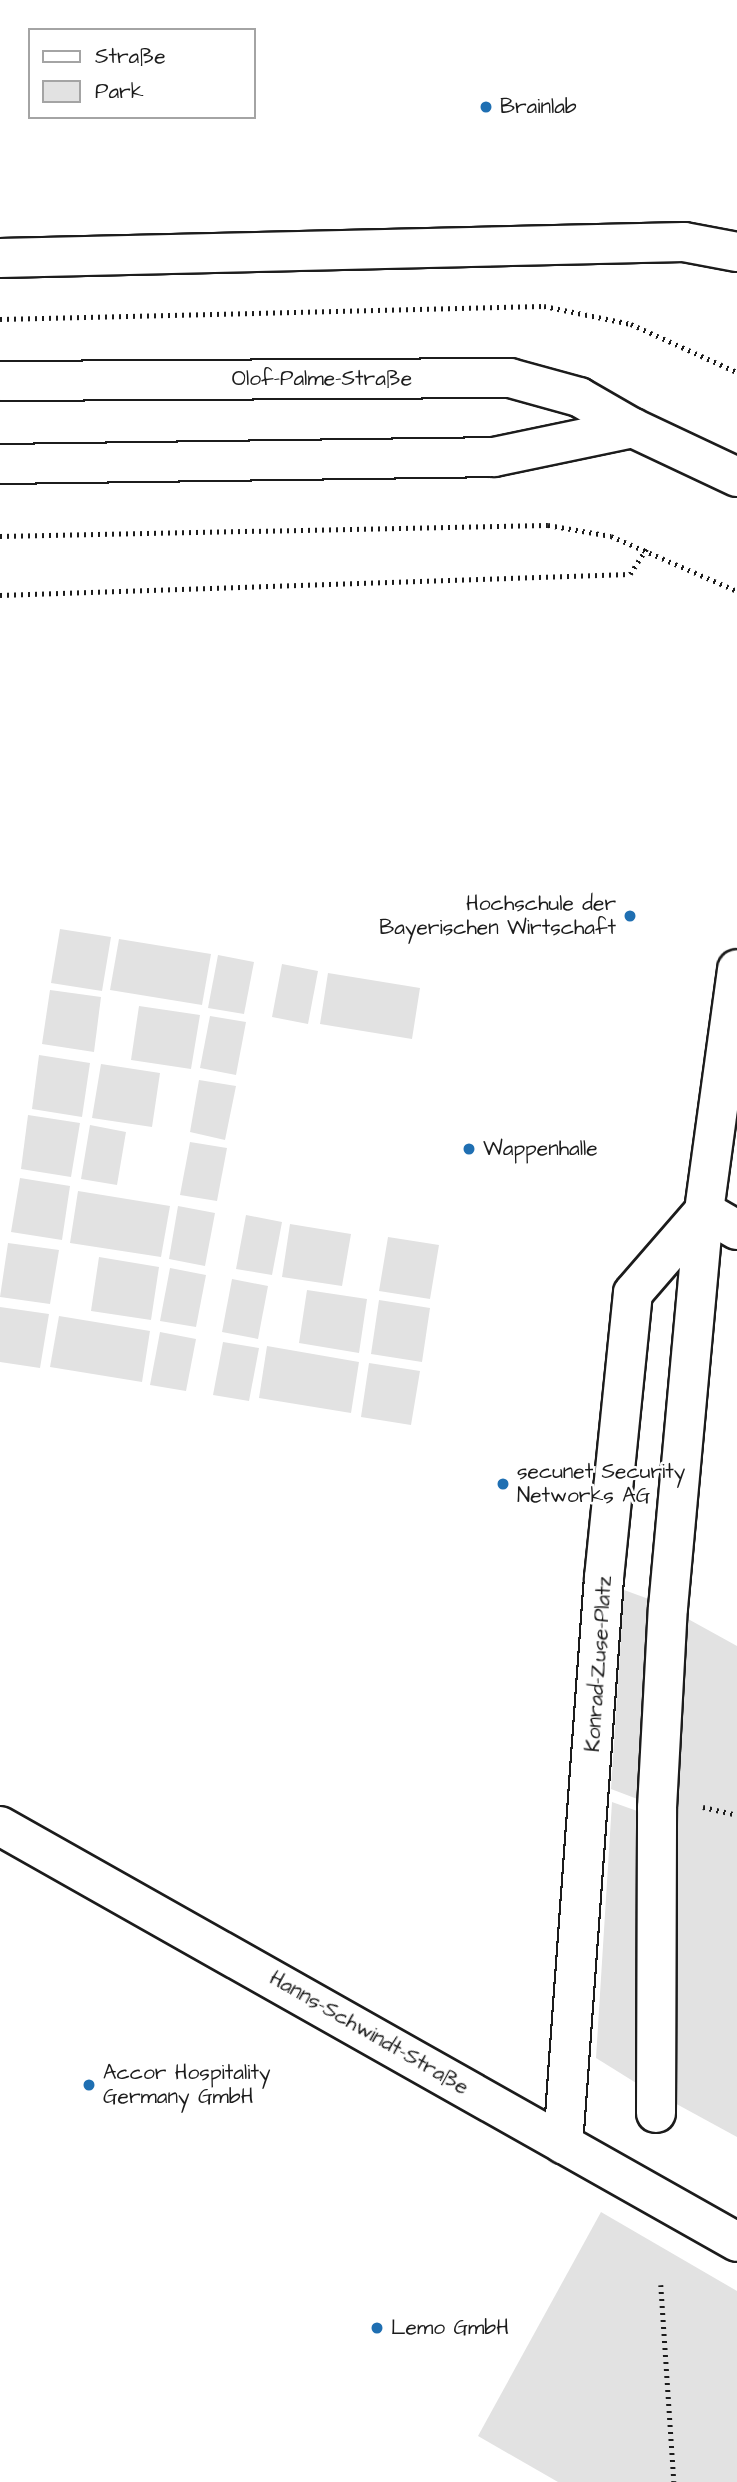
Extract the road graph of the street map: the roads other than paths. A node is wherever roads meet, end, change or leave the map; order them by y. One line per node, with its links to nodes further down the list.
1 (737, 252): 2 (street)
2 (0, 258)
3 (0, 381): 4 (street, Olof-Palme-Straße)
4 (633, 428): 5 (street); 6 (street, Olof-Palme-Straße)
5 (0, 464)
6 (737, 477)
7 (737, 968): 8 (street)
8 (704, 1211): 9 (street); 11 (street); 12 (street, Konrad-Zuse-Platz)
9 (737, 1230)
10 (0, 1826): 12 (street, Hanns-Schwindt-Straße)
11 (656, 2113)
12 (563, 2144): 13 (street, Hanns-Schwindt-Straße)
13 (737, 2242)

